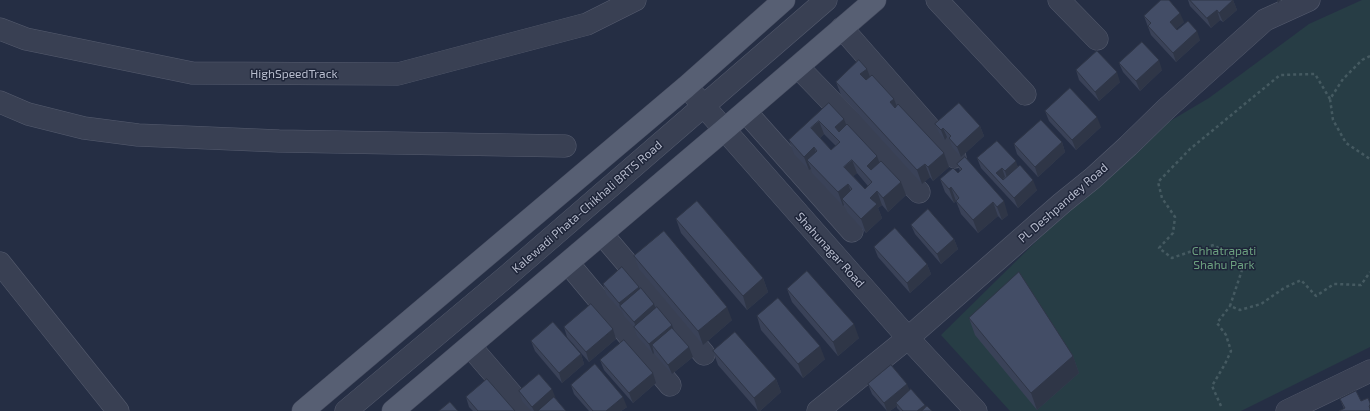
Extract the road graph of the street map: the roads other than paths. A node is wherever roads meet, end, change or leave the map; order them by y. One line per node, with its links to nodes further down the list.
1 (635, 0): 9 (street, HighSpeedTrack)
2 (784, 0): 12 (main road)
3 (826, 0): 15 (street, Kalewadi Phata-Chikhali BRTS Road)
4 (874, 0): 8 (main road)
5 (937, 0): 13 (street)
6 (1059, 0): 10 (street)
7 (1308, 0): 25 (street, PL Deshpandey Road)
8 (842, 28): 11 (main road); 19 (street)
9 (0, 29)
10 (1097, 39)
11 (798, 67): 16 (main road); 20 (street)
12 (686, 87): 15 (street, Shahunagar Road); 32 (main road)
13 (1025, 94)
14 (0, 102): 18 (street)
15 (703, 106): 17 (street, Shahunagar Road); 33 (street, Kalewadi Phata-Chikhali BRTS Road)
16 (746, 112): 17 (main road); 21 (street)
17 (724, 130): 22 (main road); 25 (street, Shahunagar Road)
18 (565, 146)
19 (955, 157)
20 (919, 192)
21 (852, 231)
22 (602, 234): 24 (main road); 27 (street)
23 (0, 263): 31 (street)
24 (568, 263): 26 (main road); 29 (street)
25 (908, 338): 35 (street, PL Deshpandey Road); 36 (street, Shahunagar Road)
26 (470, 346): 30 (main road); 34 (street)
27 (704, 354)
28 (1370, 371): 37 (street)
29 (670, 385)
30 (396, 410)
31 (118, 411)
32 (303, 411)
33 (346, 411)
34 (526, 411)
35 (818, 411)
36 (976, 411)
37 (1287, 411)

